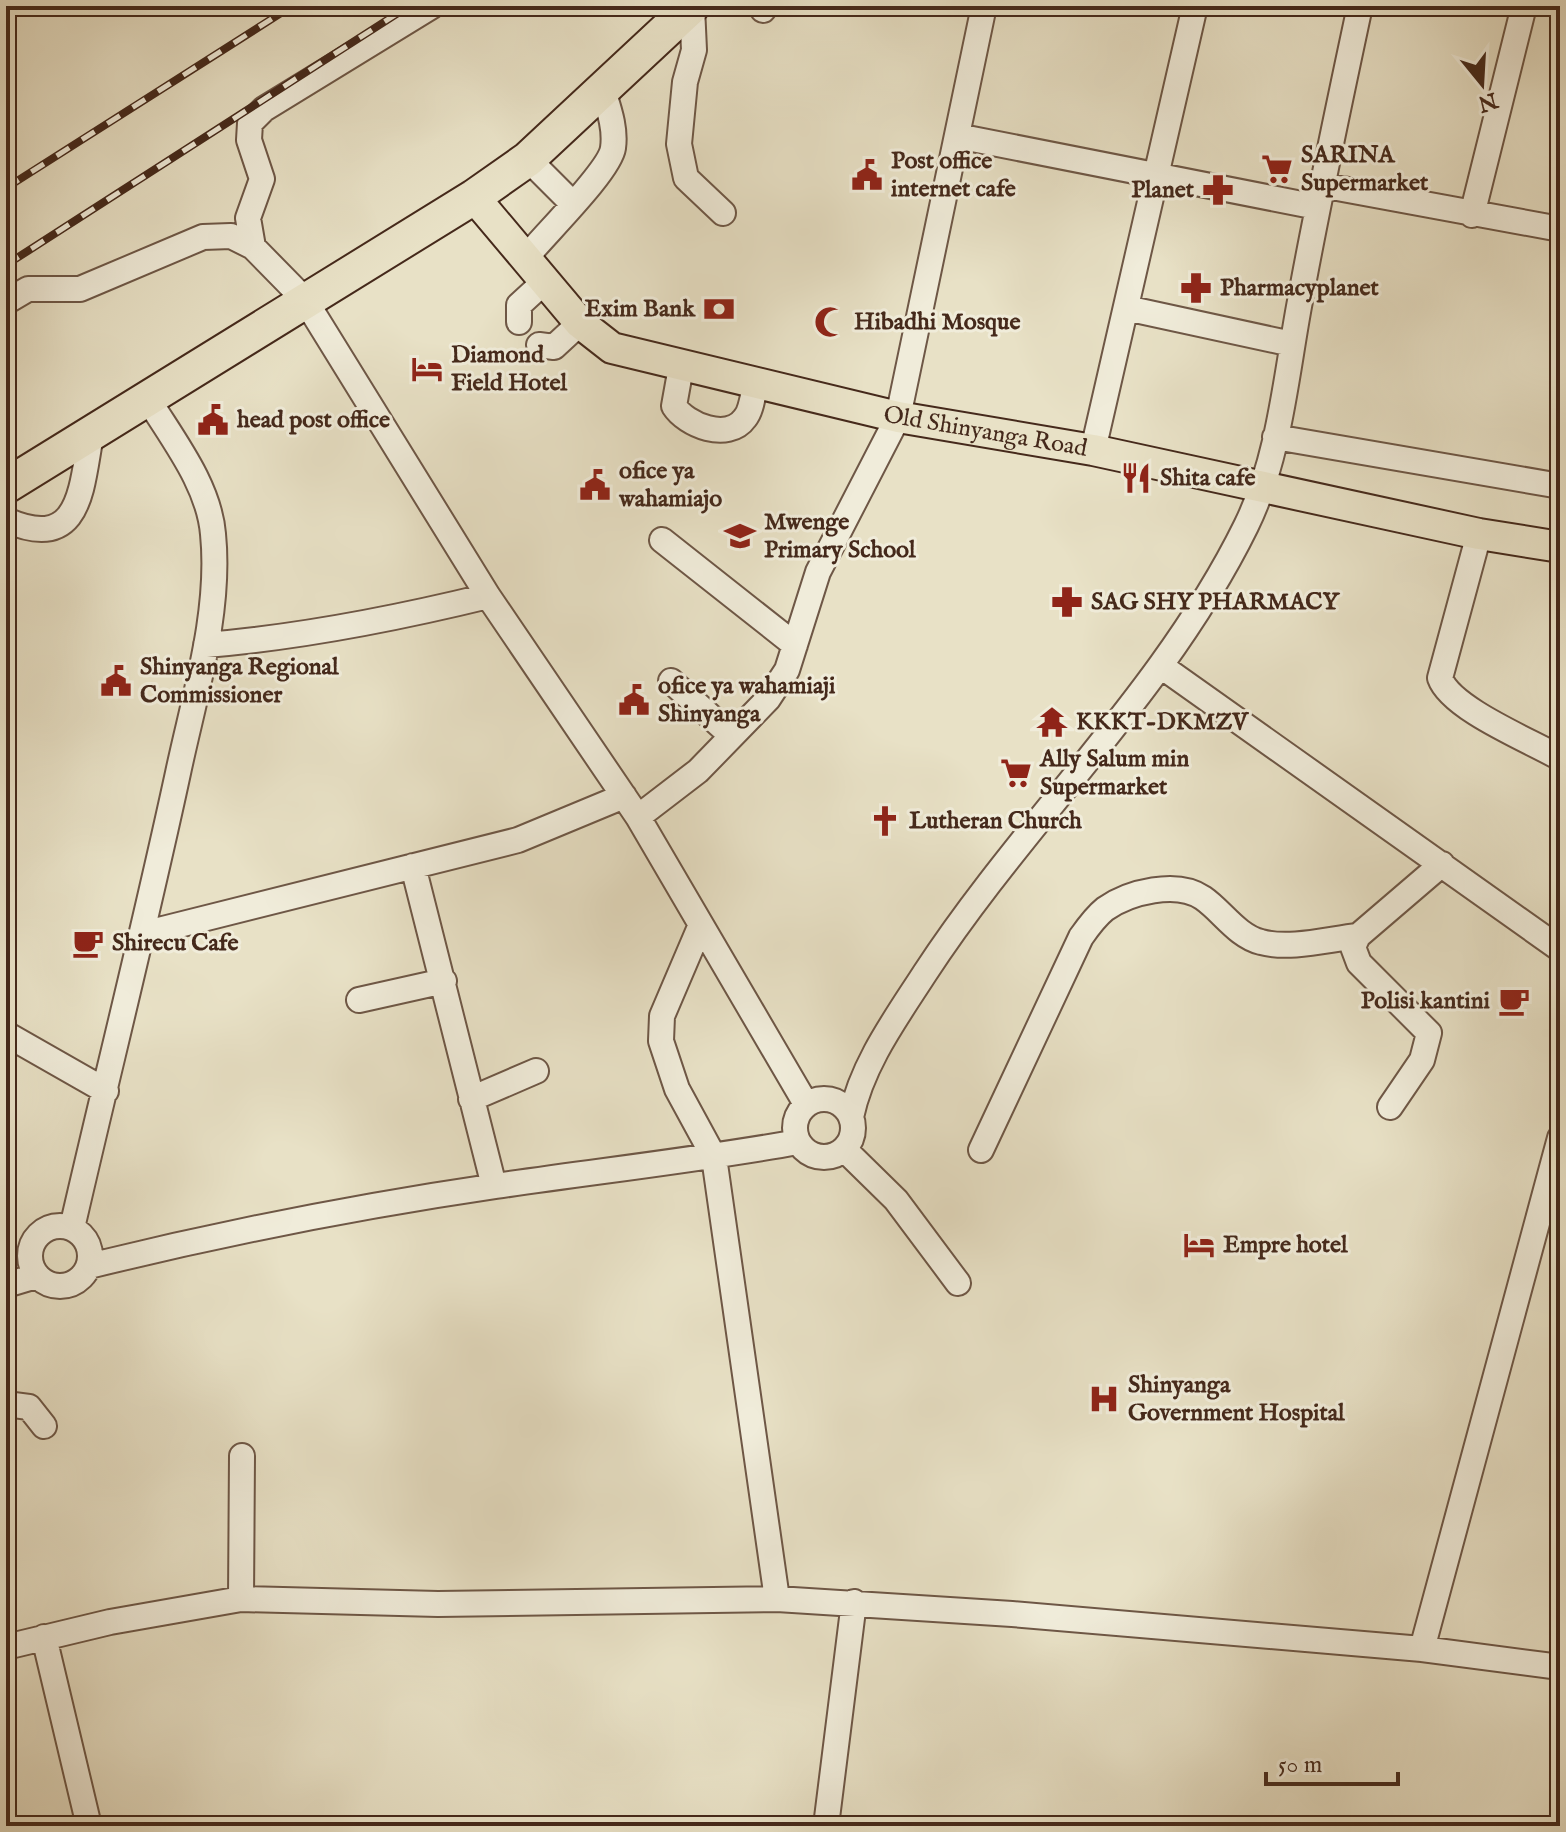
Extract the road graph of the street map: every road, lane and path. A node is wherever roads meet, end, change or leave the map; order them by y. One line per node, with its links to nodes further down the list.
1 (432, 6): 17 (street)
2 (692, 6): 7 (highway); 14 (street)
3 (984, 6): 8 (street)
4 (1195, 6): 10 (street)
5 (1360, 6): 11 (street)
6 (1524, 6): 15 (street)
7 (602, 87): 9 (highway); 13 (street)
8 (957, 136): 10 (street); 30 (street)
9 (528, 159): 12 (highway); 13 (street)
10 (1157, 177): 11 (street); 22 (street)
11 (1319, 196): 15 (street); 25 (street)
12 (474, 197): 18 (main road, Old Shinyanga Road); 20 (highway)
13 (572, 203): 18 (street)
14 (723, 213)
15 (1472, 215): 16 (street)
16 (1560, 229)
17 (253, 247): 20 (street); 21 (street)
18 (524, 260): 19 (main road, Old Shinyanga Road)
19 (543, 283): 23 (street); 24 (main road, Old Shinyanga Road)
20 (305, 300): 29 (highway); 41 (street)
21 (6, 302)
22 (1126, 308): 25 (street); 33 (street)
23 (519, 322)
24 (580, 323): 26 (street); 27 (main road, Old Shinyanga Road)
25 (1292, 344): 32 (street)
26 (539, 345)
27 (681, 367): 28 (main road, Old Shinyanga Road); 28 (street)
28 (756, 382): 30 (main road, Old Shinyanga Road)
29 (148, 399): 31 (highway); 42 (street)
30 (898, 417): 33 (main road, Old Shinyanga Road); 43 (street)
31 (91, 435): 34 (highway); 37 (street)
32 (1275, 437): 35 (street); 36 (street)
33 (1093, 450): 36 (main road, Old Shinyanga Road)
34 (6, 486)
35 (1560, 486)
36 (1261, 488): 38 (main road, Old Shinyanga Road); 44 (street)
37 (6, 520)
38 (1479, 534): 40 (main road, Old Shinyanga Road); 47 (street)
39 (662, 540): 43 (street)
40 (1559, 543)
41 (488, 596): 42 (street); 48 (street)
42 (206, 645): 53 (street)
43 (795, 645): 46 (street)
44 (1161, 666): 50 (street); 64 (street)
45 (671, 681): 46 (street)
46 (732, 736): 49 (street)
47 (1560, 758)
48 (624, 796): 49 (street); 51 (street)
49 (638, 817): 52 (street)
50 (1442, 864): 54 (street); 55 (street)
51 (413, 866): 53 (street); 56 (street)
52 (700, 927): 62 (street); 69 (street)
53 (143, 934): 60 (street)
54 (1358, 936): 63 (street); 68 (street)
55 (1560, 949)
56 (444, 981): 57 (street); 61 (street)
57 (359, 1000)
58 (6, 1034): 60 (street)
59 (536, 1071): 61 (street)
60 (106, 1091): 71 (street)
61 (471, 1099): 70 (street)
62 (806, 1104): 64 (street); 66 (street)
63 (1390, 1107)
64 (851, 1117): 67 (street)
65 (1559, 1140): 84 (street)
66 (798, 1142): 67 (street); 69 (street)
67 (844, 1149): 74 (street)
68 (981, 1150)
69 (714, 1157): 70 (street); 80 (street)
70 (494, 1186): 72 (street)
71 (72, 1228): 72 (street); 73 (street)
72 (89, 1266): 73 (street)
73 (36, 1276): 75 (street)
74 (958, 1283)
75 (6, 1285)
76 (6, 1404): 77 (street)
77 (44, 1426)
78 (242, 1456): 79 (street)
79 (241, 1599): 80 (street); 82 (street)
80 (777, 1599): 81 (street)
81 (854, 1602): 84 (street); 87 (street)
82 (44, 1637): 83 (street); 86 (street)
83 (6, 1647)
84 (1422, 1649): 85 (street)
85 (1560, 1667)
86 (89, 1826)
87 (826, 1826)

